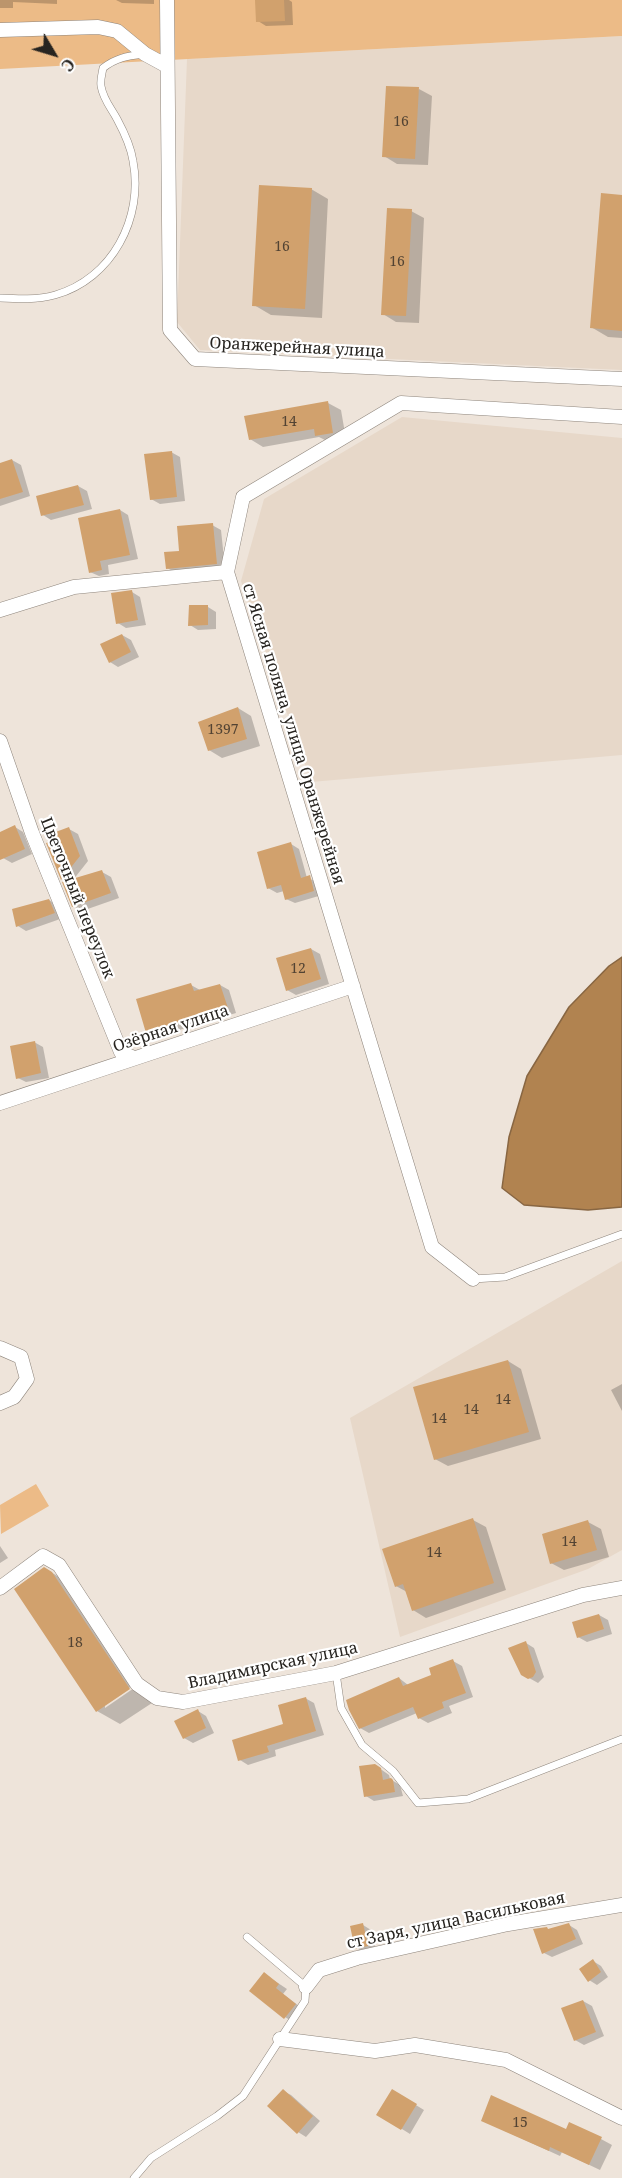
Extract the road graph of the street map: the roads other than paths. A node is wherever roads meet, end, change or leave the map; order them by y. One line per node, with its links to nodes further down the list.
1 (167, 0): 4 (street, Оранжерейная улица)
2 (0, 30): 3 (street)
3 (145, 54): 4 (street); 5 (lane)
4 (167, 66): 6 (street, Оранжерейная улица)
5 (0, 298)
6 (622, 379)
7 (622, 417): 8 (street, ст Ясная поляна, улица Оранжерейная)
8 (227, 572): 9 (street); 11 (street, ст Ясная поляна, улица Оранжерейная)
9 (0, 610)
10 (0, 741): 12 (street, Цветочный переулок)
11 (353, 986): 12 (street, Озёрная улица); 15 (street, ст Ясная поляна, улица Оранжерейная)
12 (134, 1058): 13 (street, Озёрная улица)
13 (0, 1103)
14 (622, 1234): 15 (lane)
15 (473, 1279)
16 (0, 1348): 17 (street)
17 (0, 1403)
18 (0, 1588): 20 (street, Владимирская улица)
19 (622, 1588): 20 (street, Владимирская улица)
20 (336, 1673): 21 (lane)
21 (622, 1739)
22 (622, 1905): 24 (street, ст Заря, улица Васильковая)
23 (247, 1936): 24 (lane)
24 (306, 1987): 25 (lane)
25 (280, 2040): 26 (street); 27 (lane)
26 (622, 2118)
27 (134, 2178)

